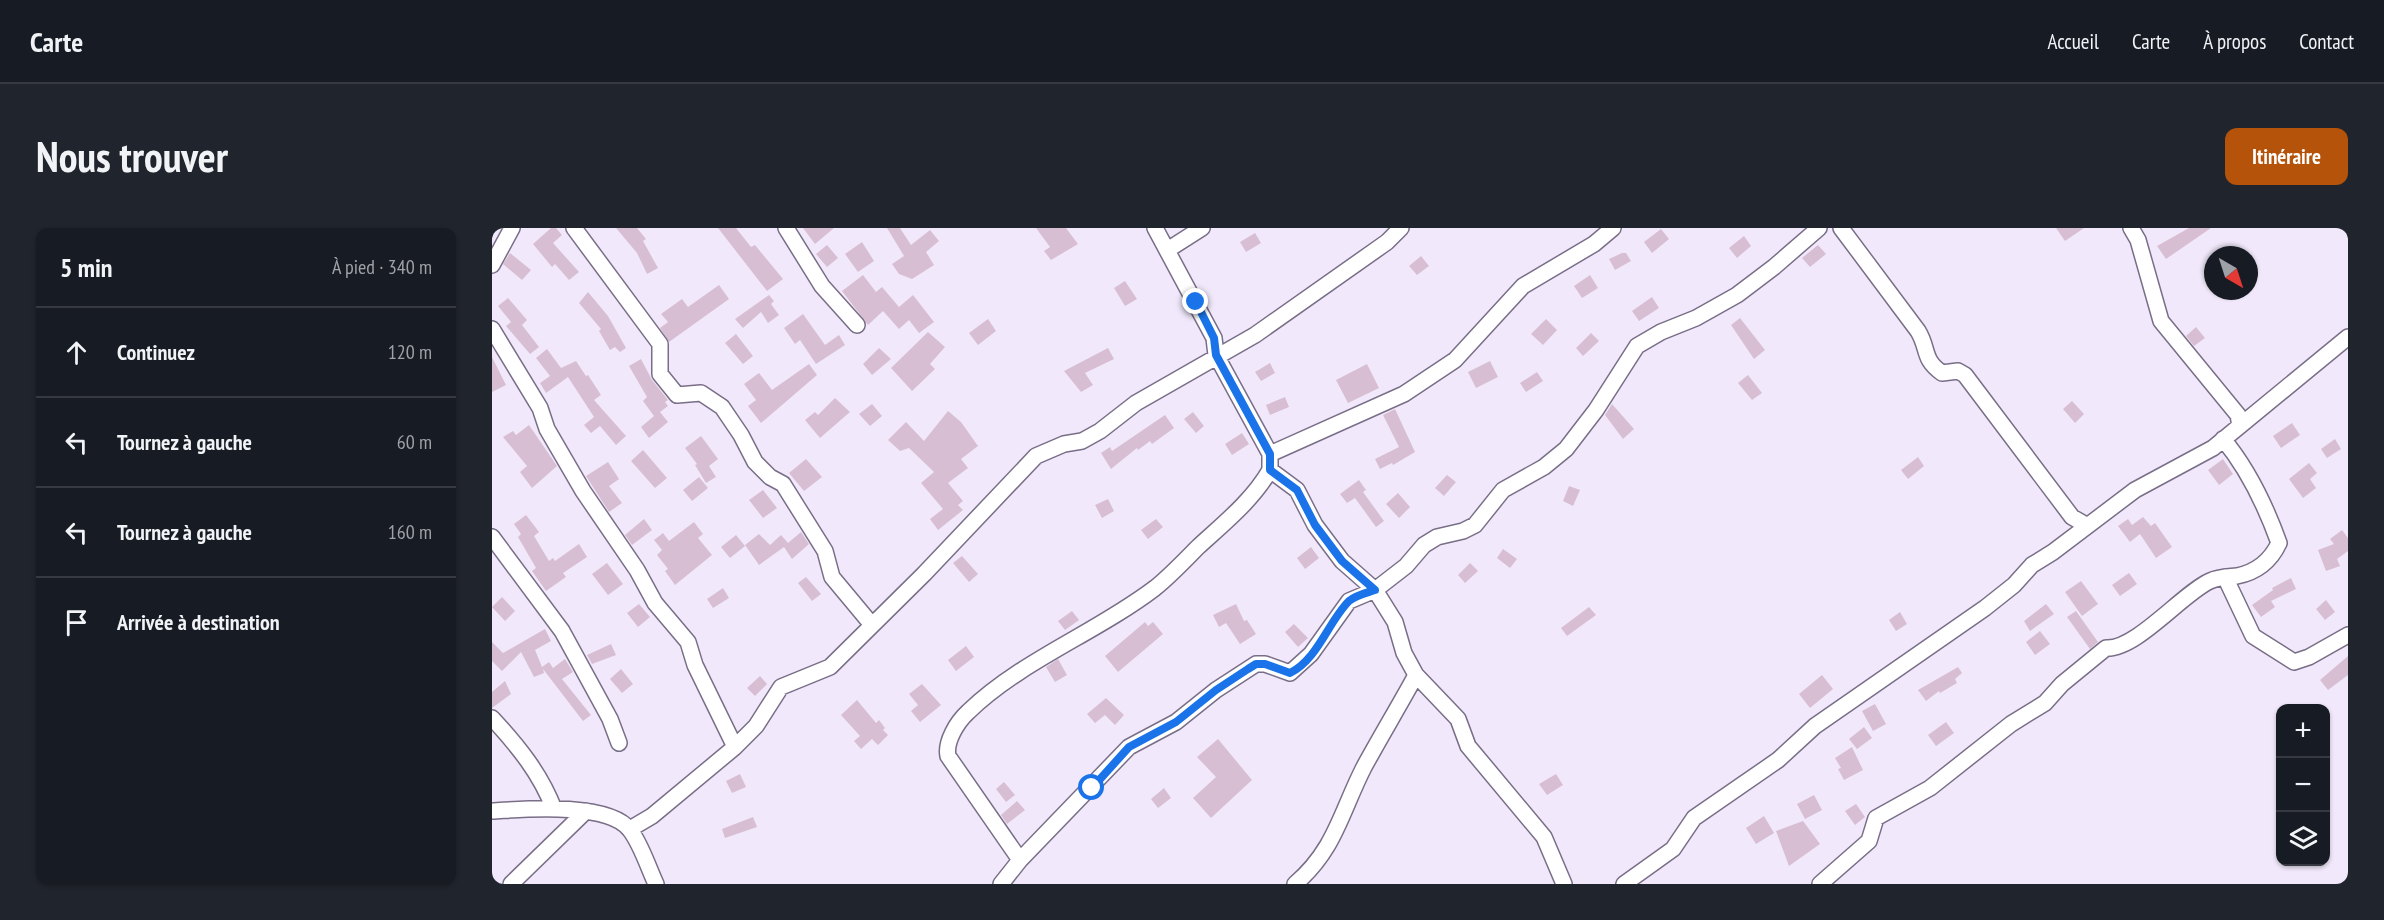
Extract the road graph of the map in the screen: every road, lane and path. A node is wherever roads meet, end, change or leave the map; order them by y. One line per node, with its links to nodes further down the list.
1 (512, 228): 12 (street)
2 (574, 228): 25 (street)
3 (786, 228): 13 (street)
4 (1155, 228): 11 (street)
5 (1202, 228): 11 (street)
6 (1401, 228): 16 (street)
7 (1613, 228): 19 (street)
8 (1819, 228): 24 (street)
9 (1841, 228): 21 (street)
10 (2130, 228): 17 (street)
11 (1169, 249): 16 (street)
12 (492, 265)
13 (857, 325)
14 (492, 329): 30 (street)
15 (2348, 337): 17 (street)
16 (1216, 355): 19 (street); 25 (street)
17 (2240, 426): 18 (street)
18 (2223, 439): 21 (street); 23 (street)
19 (1270, 454): 20 (street)
20 (1270, 470): 24 (street); 35 (street)
21 (2086, 525): 41 (street)
22 (492, 537): 29 (street)
23 (2225, 577): 26 (street); 42 (street)
24 (1375, 590): 27 (street); 35 (street)
25 (873, 625): 30 (street)
26 (2348, 635)
27 (1416, 675): 39 (street); 40 (street)
28 (492, 718): 31 (street)
29 (619, 743)
30 (735, 747): 34 (street)
31 (554, 809): 32 (street); 33 (street)
32 (492, 811)
33 (586, 811): 34 (street); 36 (street)
34 (630, 829): 37 (street)
35 (1020, 860): 38 (street)
36 (511, 884)
37 (656, 884)
38 (1001, 884)
39 (1295, 884)
40 (1564, 884)
41 (1624, 884)
42 (1820, 884)

